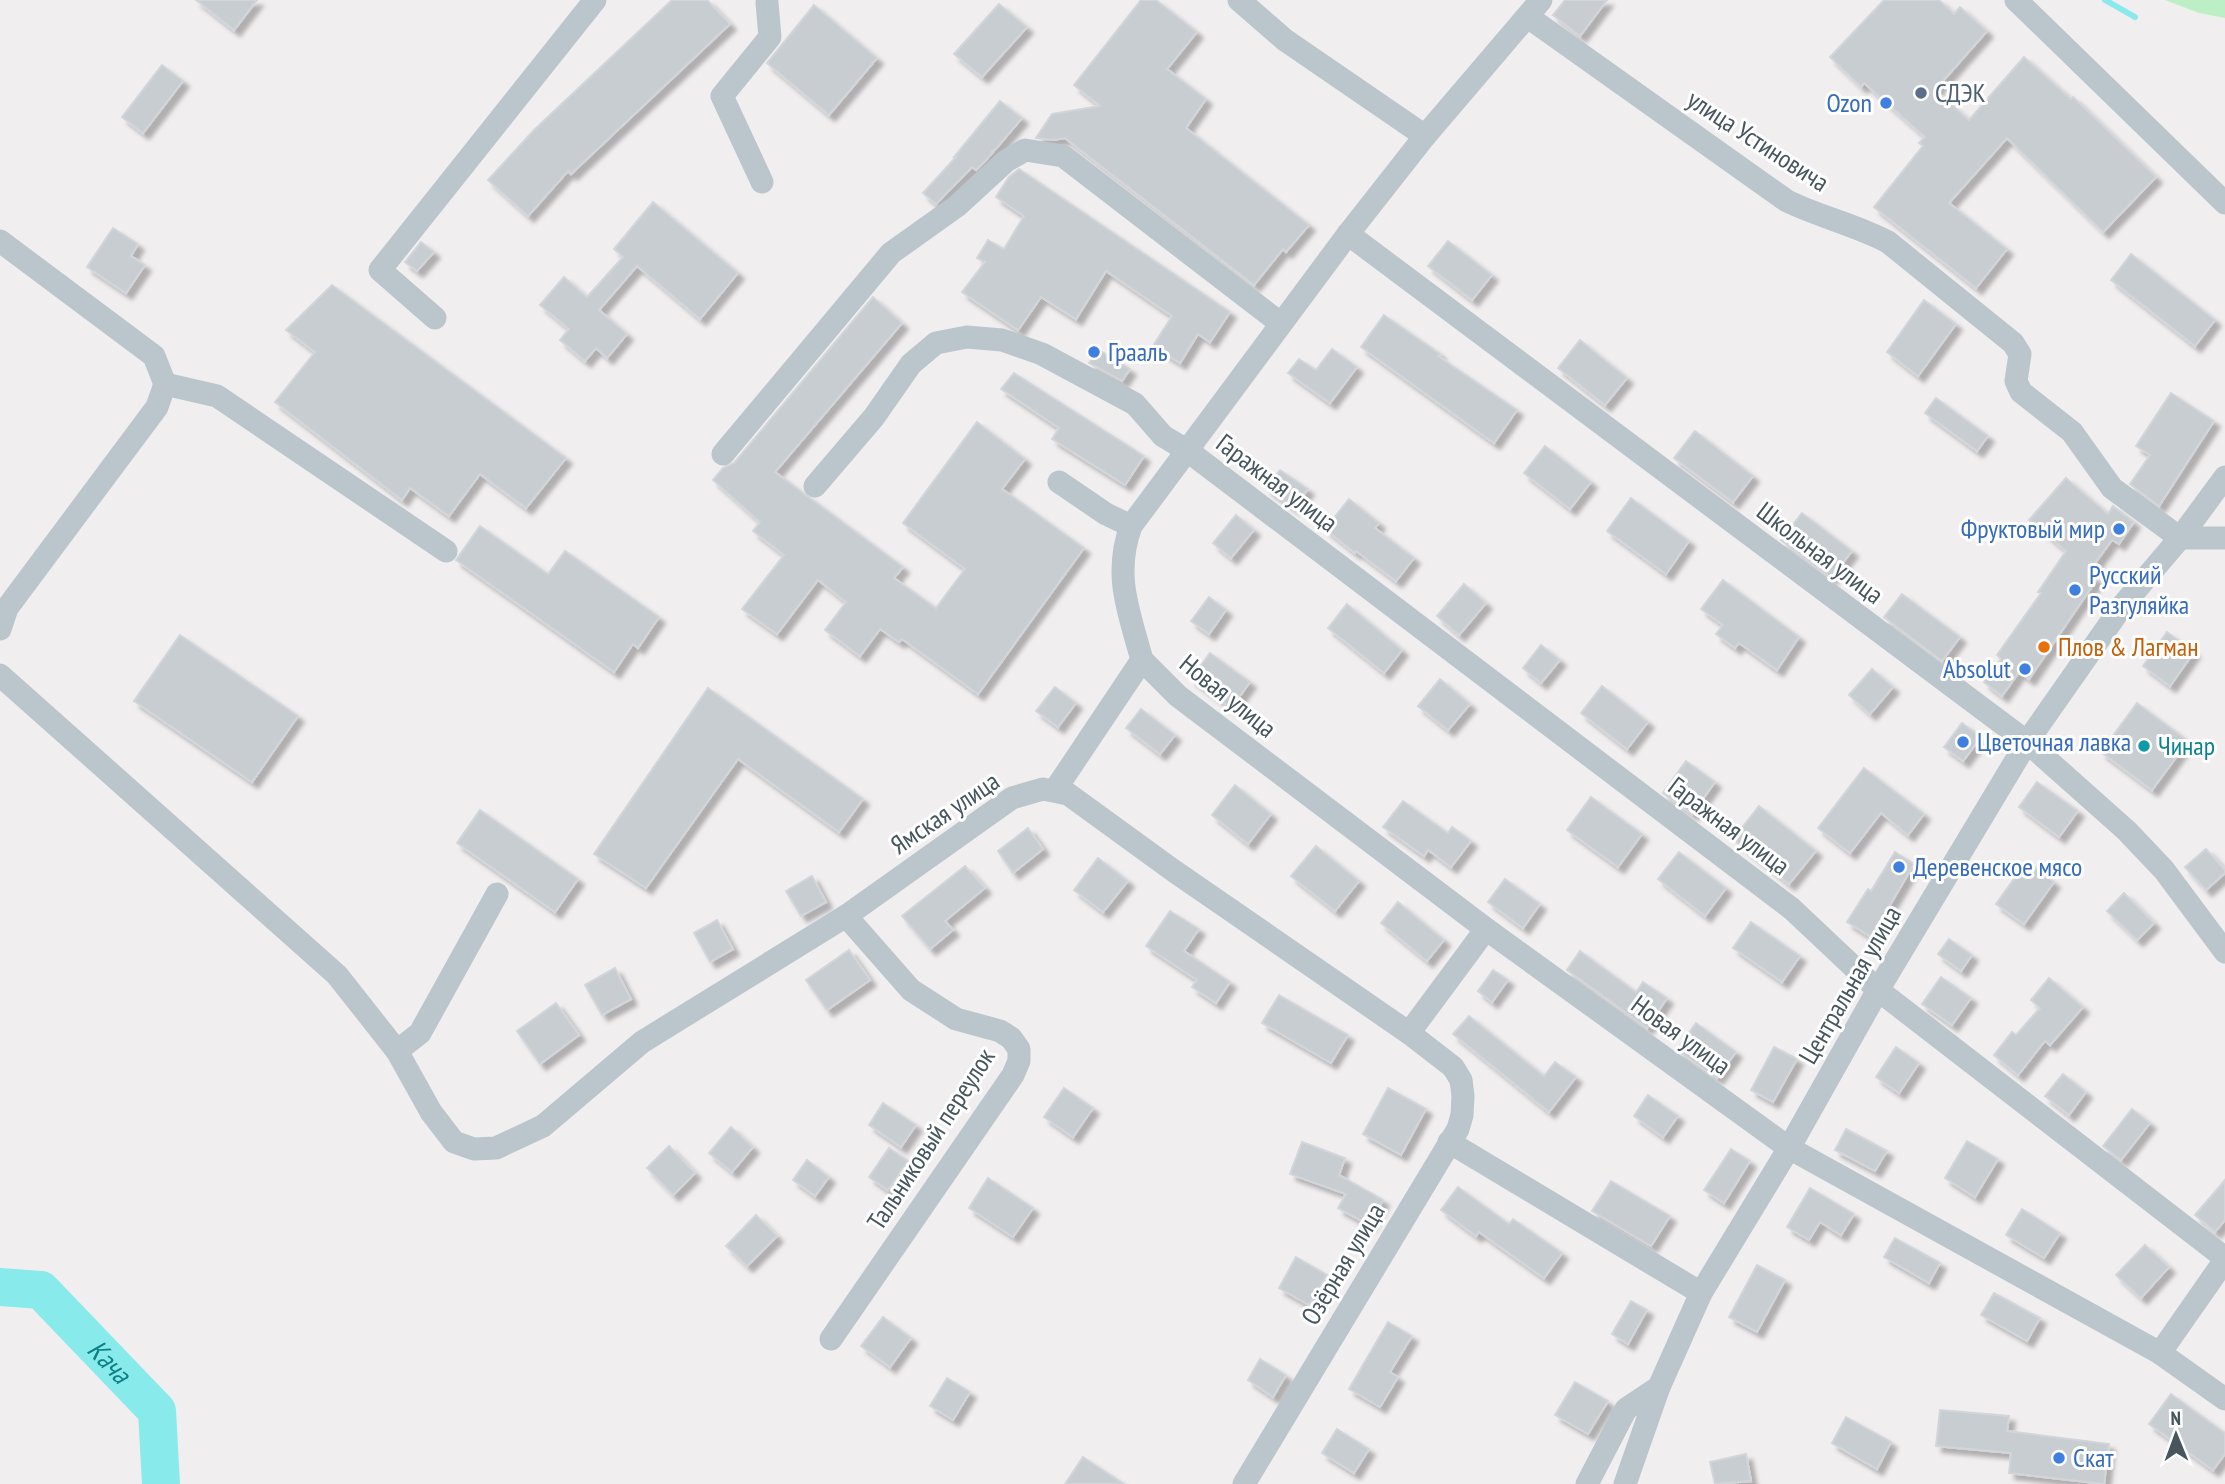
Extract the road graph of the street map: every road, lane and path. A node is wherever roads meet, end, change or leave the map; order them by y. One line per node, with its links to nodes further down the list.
1 (595, 0): 11 (street)
2 (1239, 0): 6 (street)
3 (2016, 0): 8 (street)
4 (762, 1): 7 (street)
5 (1534, 8): 6 (street); 20 (street, улица Устиновича)
6 (1425, 136): 9 (street)
7 (762, 182)
8 (2225, 203)
9 (1348, 234): 12 (street); 26 (street, Школьная улица)
10 (0, 241): 13 (street)
11 (435, 317)
12 (1280, 323): 14 (street); 15 (street)
13 (164, 384): 22 (street); 23 (street)
14 (1188, 451): 18 (street, Гаражная улица); 19 (street); 32 (street, Гаражная улица)
15 (723, 454)
16 (2225, 477): 20 (street, Центральная улица)
17 (1059, 482): 19 (street)
18 (815, 486)
19 (1131, 526): 24 (street)
20 (2180, 538): 21 (street); 26 (street, Центральная улица)
21 (2225, 538)
22 (446, 551)
23 (0, 629)
24 (1142, 660): 27 (street); 30 (street, Новая улица)
25 (0, 675): 34 (street, Ямская улица)
26 (2027, 742): 31 (street, Школьная улица); 32 (street, Центральная улица)
27 (1055, 790): 29 (street, Ямская улица); 33 (street)
28 (497, 894): 34 (street)
29 (846, 916): 34 (street, Ямская улица); 39 (street, Тальниковый переулок)
30 (1486, 929): 33 (street); 36 (street, Новая улица)
31 (2225, 952)
32 (1878, 990): 36 (street, Центральная улица); 37 (street, Гаражная улица)
33 (1409, 1033): 35 (street, Озёрная улица)
34 (397, 1051)
35 (1449, 1142): 38 (street); 43 (street, Озёрная улица)
36 (1788, 1148): 38 (street, Центральная улица); 40 (street, Новая улица)
37 (2225, 1259): 40 (street)
38 (1701, 1293): 41 (street, Центральная улица)
39 (831, 1339)
40 (2160, 1353): 42 (street, Новая улица)
41 (1659, 1387): 44 (street); 45 (street, Центральная улица)
42 (2225, 1399)
43 (1244, 1484)
44 (1587, 1484)
45 (1625, 1484)

